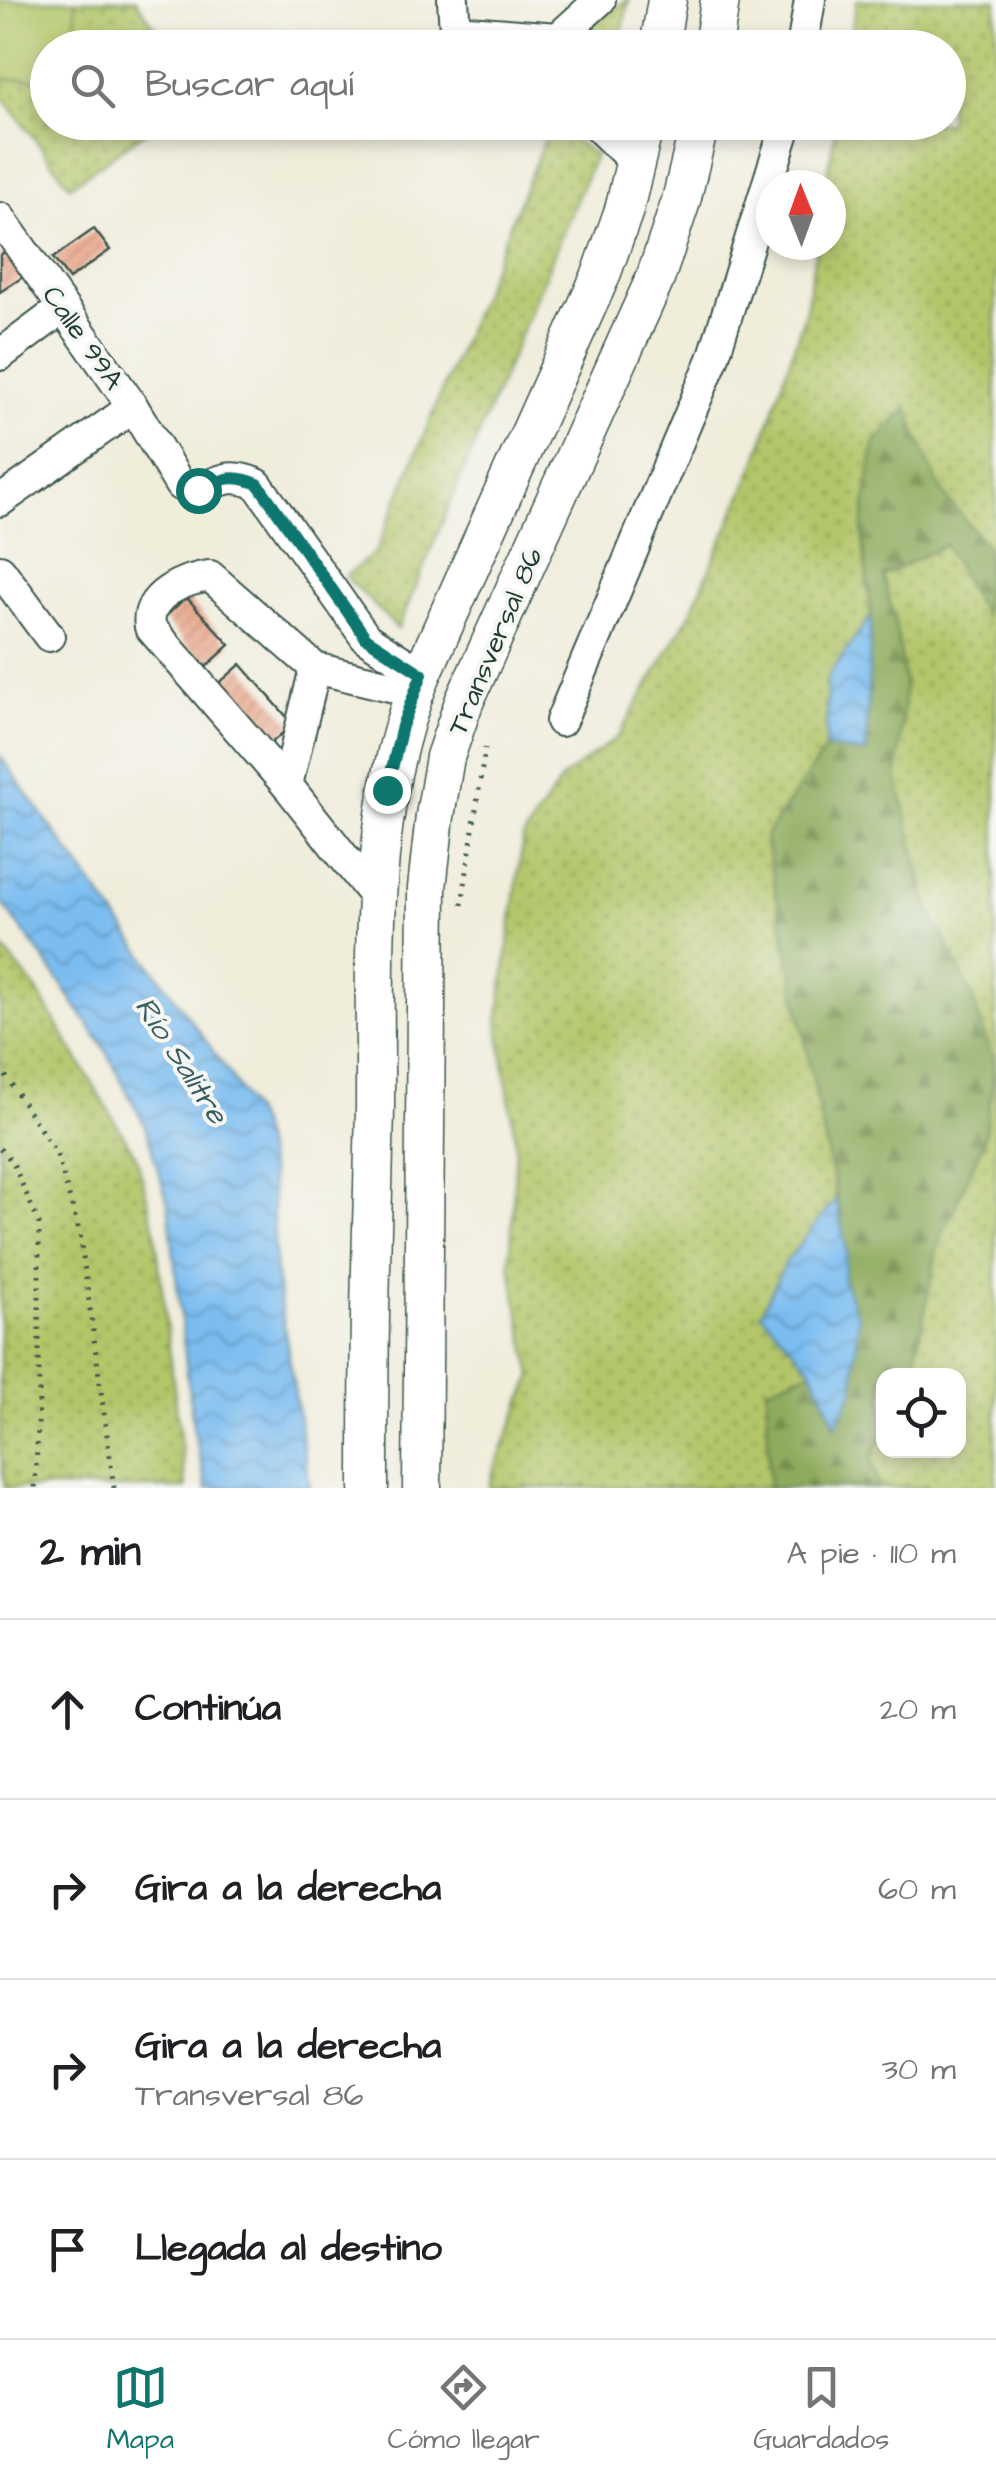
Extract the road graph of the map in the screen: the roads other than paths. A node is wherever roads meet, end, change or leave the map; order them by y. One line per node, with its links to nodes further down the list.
1 (453, 0): 6 (street)
2 (600, 0): 7 (street)
3 (666, 0): 8 (main road)
4 (720, 0): 9 (main road)
5 (810, 0): 10 (street)
6 (455, 30)
7 (569, 30)
8 (662, 30)
9 (716, 30)
10 (805, 30)
11 (611, 140): 15 (street)
12 (641, 140): 15 (main road, Transversal 86)
13 (696, 140): 29 (main road, Transversal 86)
14 (780, 140): 25 (street)
15 (636, 164): 24 (main road, Transversal 86)
16 (0, 218): 17 (street, Calle 99A)
17 (64, 308): 18 (street); 19 (street, Calle 99A)
18 (0, 355)
19 (132, 408): 20 (street); 24 (street, Calle 99A)
20 (0, 502)
21 (0, 570): 22 (street)
22 (48, 636)
23 (315, 668): 24 (street); 26 (street); 26 (street)
24 (418, 683): 27 (main road, Transversal 86)
25 (561, 721)
26 (287, 785): 27 (street)
27 (376, 898): 28 (main road, Transversal 86)
28 (369, 1488)
29 (422, 1488)

